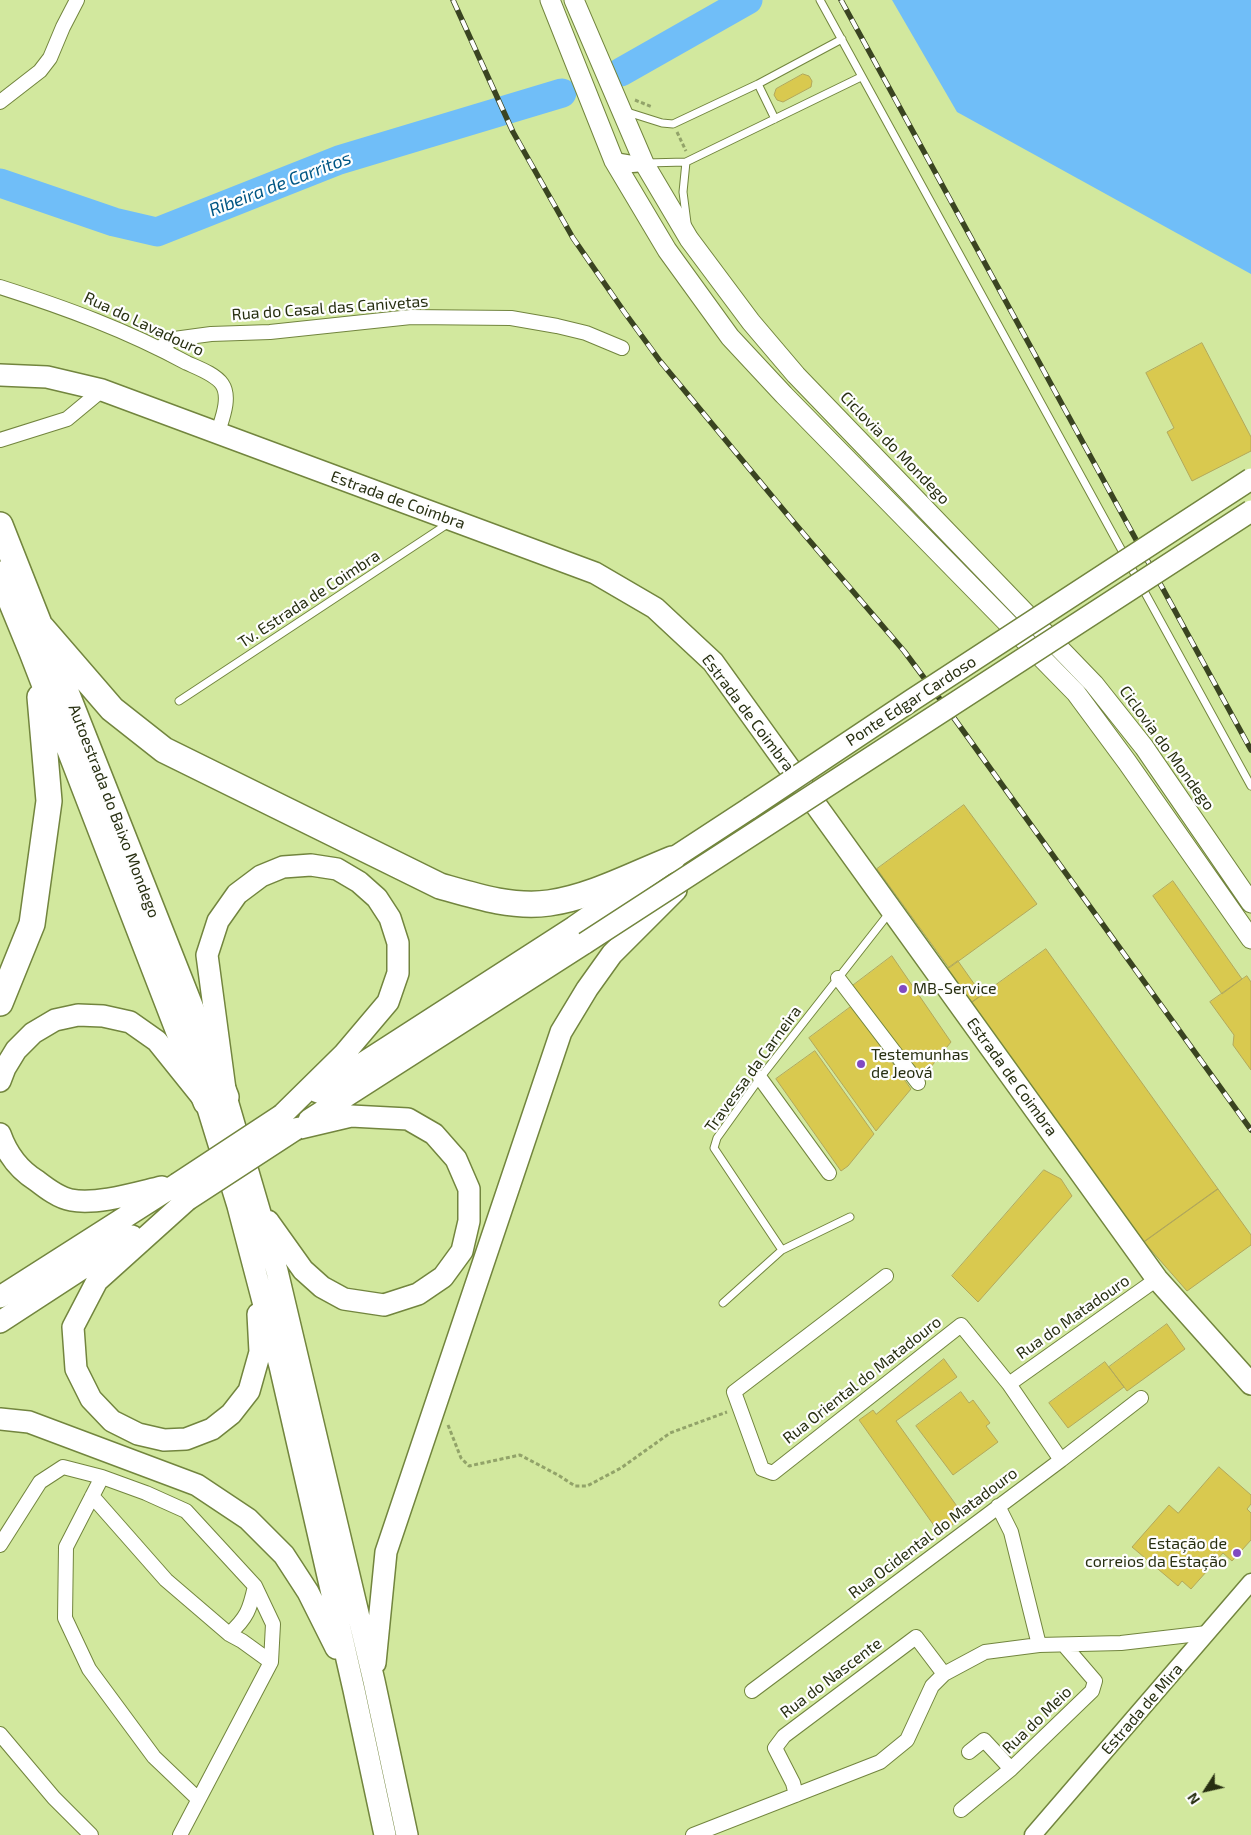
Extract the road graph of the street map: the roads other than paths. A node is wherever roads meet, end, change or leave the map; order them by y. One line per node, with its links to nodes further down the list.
1 (77, 0): 8 (street)
2 (550, 0): 11 (main road)
3 (574, 0): 9 (main road)
4 (820, 0): 5 (lane)
5 (842, 39): 6 (lane); 7 (lane)
6 (861, 77): 10 (lane); 30 (lane)
7 (758, 84): 9 (lane); 10 (lane)
8 (0, 102)
9 (624, 104): 13 (main road)
10 (775, 119): 12 (lane)
11 (614, 161): 13 (street); 36 (main road)
12 (688, 161): 13 (lane); 14 (lane)
13 (644, 163): 14 (main road)
14 (689, 239): 33 (main road)
15 (0, 288): 16 (street, Rua do Lavadouro)
16 (159, 348): 17 (street, Rua do Casal das Canivetas); 20 (street, Rua do Lavadouro)
17 (622, 348)
18 (0, 375): 19 (main road, Estrada de Coimbra)
19 (102, 390): 20 (main road, Estrada de Coimbra); 21 (street)
20 (218, 432): 24 (main road, Estrada de Coimbra)
21 (0, 440)
22 (1251, 479): 31 (main road, Ponte Edgar Cardoso, bridge)
23 (1251, 511): 32 (main road, Ponte Edgar Cardoso, bridge)
24 (454, 520): 29 (lane, Tv. Estrada de Coimbra); 34 (main road, Estrada de Coimbra)
25 (0, 525): 27 (highway, Autoestrada do Baixo Mondego)
26 (0, 574): 28 (highway, Autoestrada do Baixo Mondego)
27 (42, 628): 31 (highway); 42 (highway, Autoestrada do Baixo Mondego)
28 (32, 652): 38 (highway); 42 (highway, Autoestrada do Baixo Mondego)
29 (179, 701)
30 (1251, 786)
31 (672, 859): 35 (main road, Ponte Edgar Cardoso)
32 (688, 878): 35 (main road, Ponte Edgar Cardoso, bridge); 73 (main road)
33 (1251, 903)
34 (892, 910): 37 (lane, Travessa da Carneira); 52 (main road, Estrada de Coimbra)
35 (579, 935): 43 (main road)
36 (1251, 939)
37 (838, 978): 39 (lane, Travessa da Carneira); 41 (street)
38 (0, 1003)
39 (760, 1078): 45 (street); 49 (lane, Travessa da Carneira)
40 (0, 1081): 42 (main road)
41 (918, 1083)
42 (216, 1100): 43 (main road); 47 (main road); 50 (main road)
43 (289, 1122): 46 (main road, bridge); 47 (main road)
44 (0, 1134): 46 (main road)
45 (829, 1173)
46 (182, 1192): 50 (main road); 53 (main road); 55 (main road)
47 (260, 1209): 73 (main road)
48 (850, 1217): 49 (lane)
49 (782, 1250): 54 (lane)
50 (256, 1268): 73 (main road)
51 (886, 1276): 56 (street, Rua Oriental do Matadouro)
52 (1157, 1279): 56 (street, Rua do Matadouro); 57 (main road, Estrada de Coimbra)
53 (0, 1297)
54 (723, 1303)
55 (0, 1322)
56 (1009, 1384): 60 (street)
57 (1251, 1384)
58 (1141, 1398): 60 (street, Rua Ocidental do Matadouro)
59 (0, 1418): 73 (main road)
60 (1062, 1460): 63 (street, Rua Ocidental do Matadouro)
61 (102, 1477): 62 (street); 64 (street); 66 (street)
62 (92, 1496): 68 (street); 79 (street)
63 (998, 1506): 69 (street); 74 (street, Rua Ocidental do Matadouro)
64 (0, 1545)
65 (1251, 1582): 67 (street, Estrada de Mira)
66 (255, 1586): 68 (street); 71 (street)
67 (1207, 1633): 70 (street); 86 (street, Estrada de Mira)
68 (229, 1634): 71 (street)
69 (1039, 1645): 70 (street); 72 (street)
70 (1064, 1645): 77 (street, Rua do Meio)
71 (271, 1662): 79 (street)
72 (944, 1674): 78 (street); 78 (street, Rua do Nascente)
73 (364, 1686): 83 (main road); 84 (main road)
74 (752, 1690)
75 (0, 1734): 81 (street)
76 (969, 1752): 77 (street)
77 (1011, 1769): 80 (street, Rua do Meio)
78 (796, 1795): 85 (street)
79 (198, 1799): 82 (street)
80 (961, 1810)
81 (91, 1835)
82 (180, 1835)
83 (385, 1835)
84 (407, 1835)
85 (693, 1835)
86 (1033, 1835)

